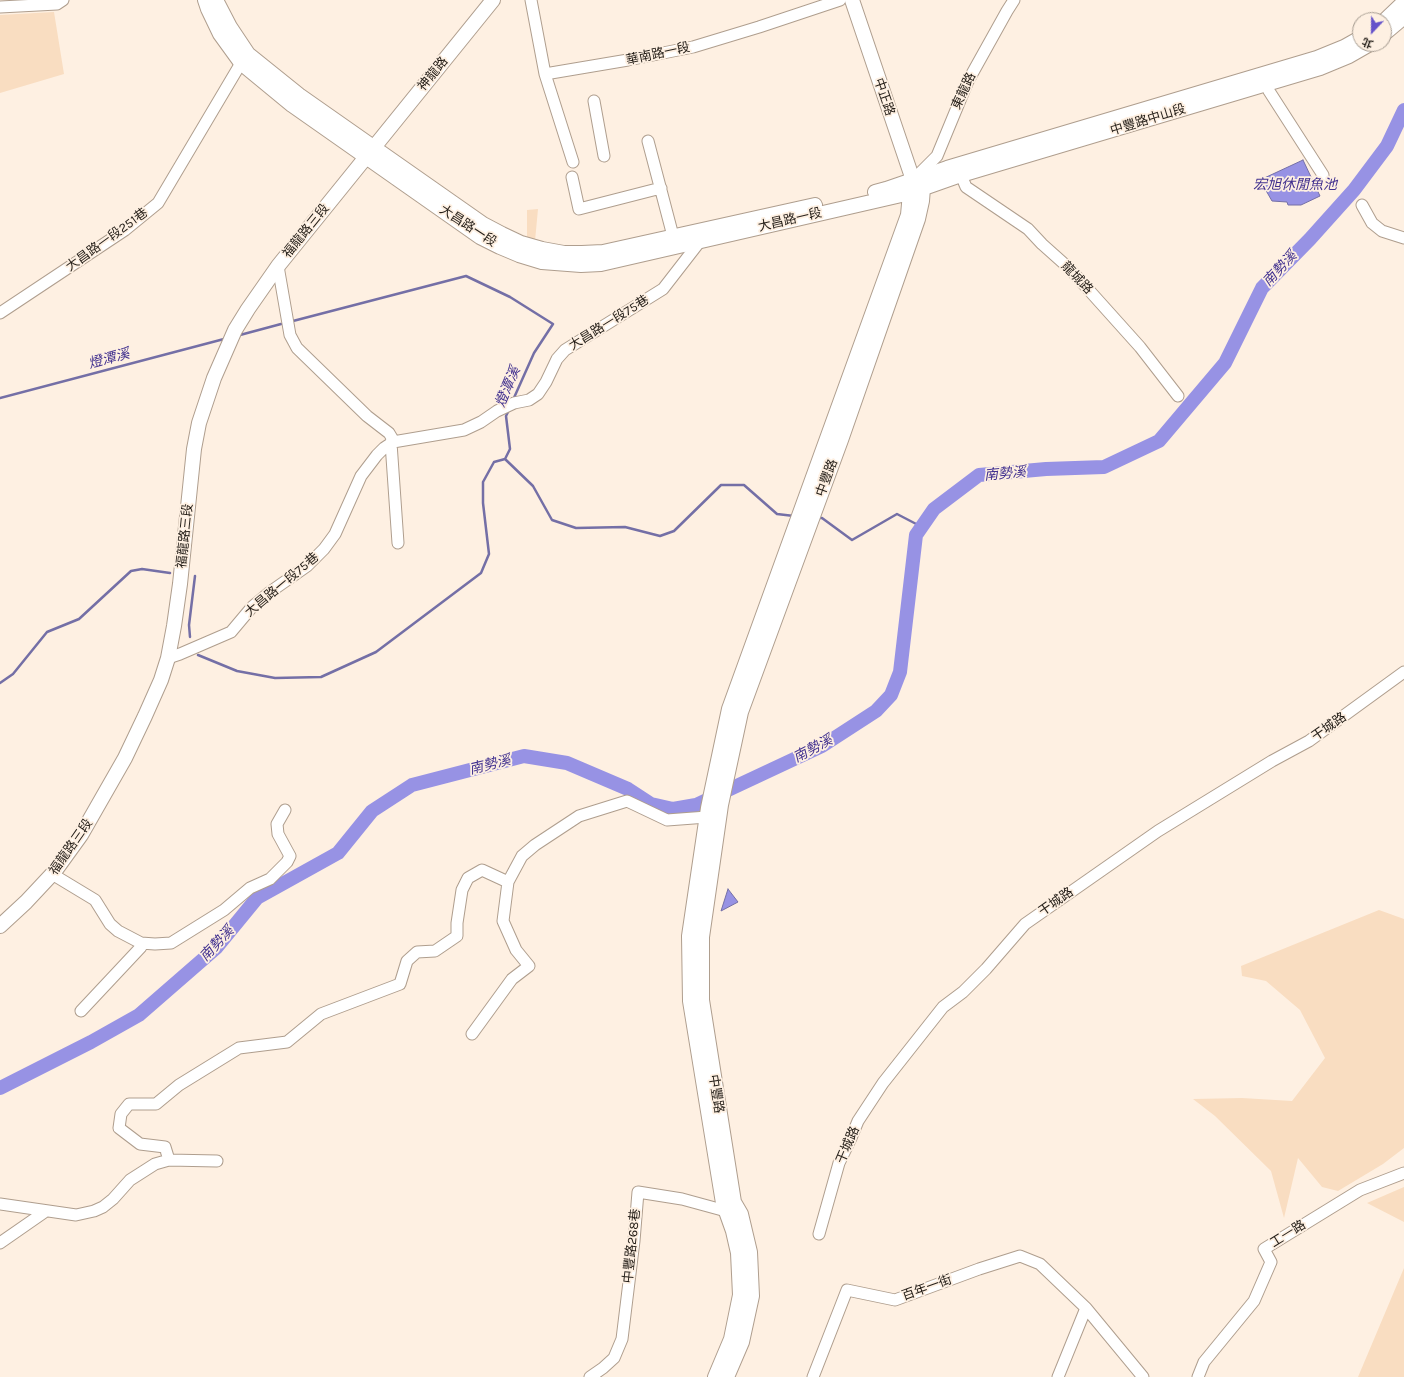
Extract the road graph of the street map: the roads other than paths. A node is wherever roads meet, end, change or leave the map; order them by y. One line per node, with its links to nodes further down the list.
1 (63, 0): 10 (street)
2 (205, 0): 16 (main road, 大昌路一段)
3 (216, 0): 21 (main road, 大昌路一段)
4 (494, 0): 21 (main road, 神龍路)
5 (531, 0): 17 (street)
6 (840, 0): 17 (street, 華南路一段)
7 (852, 0): 27 (main road, 中正路)
8 (1013, 0): 27 (street, 東龍路)
9 (1404, 2): 11 (main road)
10 (0, 7)
11 (1392, 13)
12 (1404, 17): 13 (main road)
13 (1392, 27)
14 (1352, 42): 27 (main road, 中豐路中山段)
15 (1356, 52): 18 (main road, 中豐路中山段)
16 (241, 63): 21 (main road, 大昌路一段); 34 (street, 大昌路一段251巷)
17 (546, 74): 23 (street)
18 (1266, 84): 24 (main road, 中豐路中山段); 25 (street)
19 (594, 101): 22 (street)
20 (648, 141): 28 (street)
21 (370, 152): 30 (main road, 大昌路一段); 32 (main road, 大昌路一段); 33 (main road, 福龍路三段)
22 (604, 156)
23 (573, 162)
24 (961, 175): 27 (main road, 中豐路中山段); 35 (street, 龍城路)
25 (1323, 175)
26 (572, 177): 28 (street)
27 (915, 187): 30 (main road, 大昌路一段); 32 (main road, 大昌路一段); 38 (main road, 中豐路)
28 (661, 188): 30 (street)
29 (1362, 206): 31 (street)
30 (673, 236)
31 (1404, 238)
32 (701, 240): 36 (street, 大昌路一段75巷)
33 (278, 266): 36 (street); 39 (main road, 福龍路三段)
34 (0, 313)
35 (1178, 396)
36 (391, 443): 37 (street); 39 (street, 大昌路一段75巷)
37 (398, 543)
38 (784, 578): 42 (main road, 中豐路); 42 (main road, 中豐路)
39 (168, 658): 43 (main road, 福龍路三段)
40 (1404, 672): 55 (street, 干城路)
41 (285, 810): 46 (street)
42 (714, 812): 44 (street); 54 (main road, 中豐路); 58 (main road, 中豐路)
43 (52, 874): 45 (main road, 福龍路三段); 46 (street)
44 (508, 882): 48 (street); 49 (street)
45 (0, 926)
46 (141, 943): 47 (street)
47 (81, 1011)
48 (472, 1034)
49 (169, 1160): 50 (street); 53 (street)
50 (217, 1161)
51 (1404, 1173): 63 (street, 工一路)
52 (0, 1204): 53 (street)
53 (46, 1211): 56 (street)
54 (726, 1211): 58 (main road, 中豐路); 59 (street, 中豐路268巷)
55 (819, 1234)
56 (0, 1243)
57 (1086, 1308): 60 (street, 百年一街); 61 (street); 62 (street)
58 (721, 1376)
59 (590, 1377)
60 (813, 1377)
61 (1058, 1377)
62 (1143, 1377)
63 (1198, 1377)

